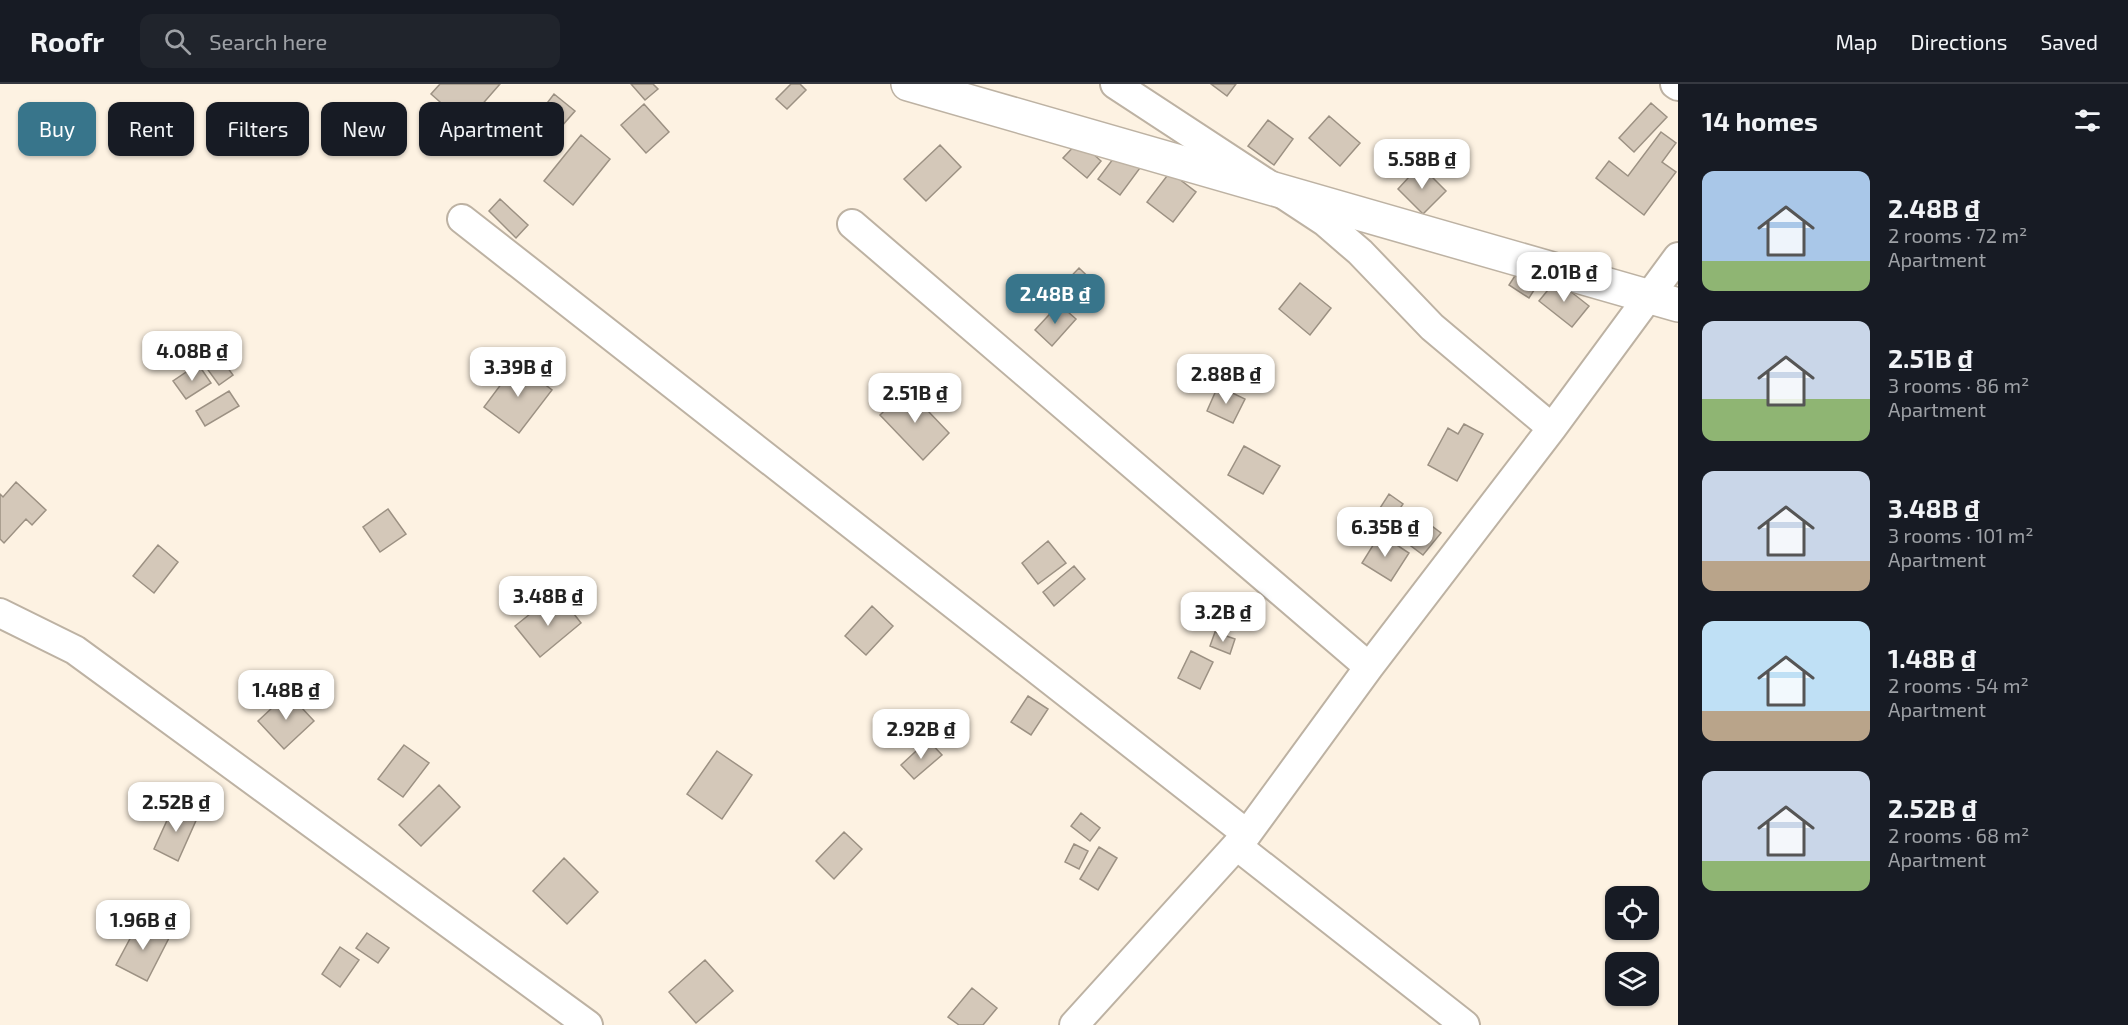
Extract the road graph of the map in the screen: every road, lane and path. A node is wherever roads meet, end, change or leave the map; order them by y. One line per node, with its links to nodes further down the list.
1 (908, 84): 3 (main road)
2 (1115, 84): 3 (street)
3 (1282, 192): 7 (main road); 8 (street)
4 (462, 219): 11 (street)
5 (852, 224): 10 (street)
6 (1678, 257): 7 (street)
7 (1663, 301): 8 (street)
8 (1552, 428): 10 (street)
9 (0, 612): 12 (street)
10 (1369, 667): 11 (street)
11 (1242, 840): 13 (street); 14 (street)
12 (588, 1025)
13 (1074, 1025)
14 (1465, 1025)

